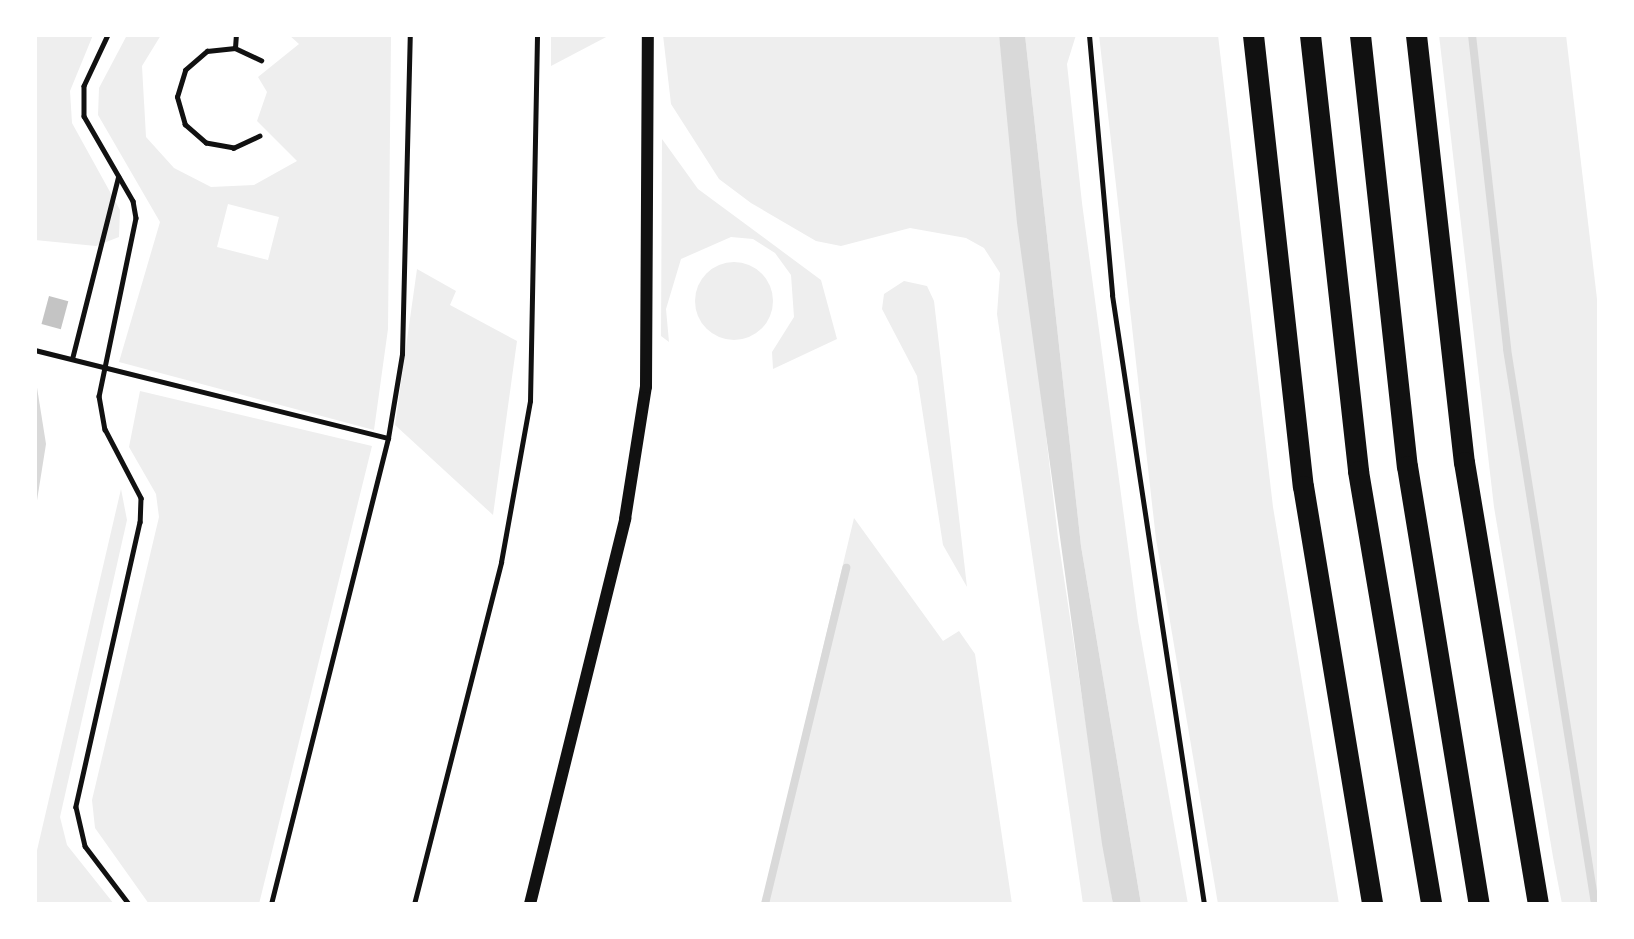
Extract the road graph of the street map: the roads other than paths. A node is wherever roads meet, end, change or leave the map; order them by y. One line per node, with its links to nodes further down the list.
1 (537, 35): 8 (lane)
2 (648, 35): 9 (street)
3 (1089, 35): 10 (lane)
4 (1253, 35): 11 (highway)
5 (1310, 35): 12 (highway)
6 (1360, 35): 13 (highway)
7 (1416, 35): 14 (highway)
8 (414, 904)
9 (530, 904)
10 (1203, 904)
11 (1372, 904)
12 (1431, 904)
13 (1479, 904)
14 (1538, 904)

